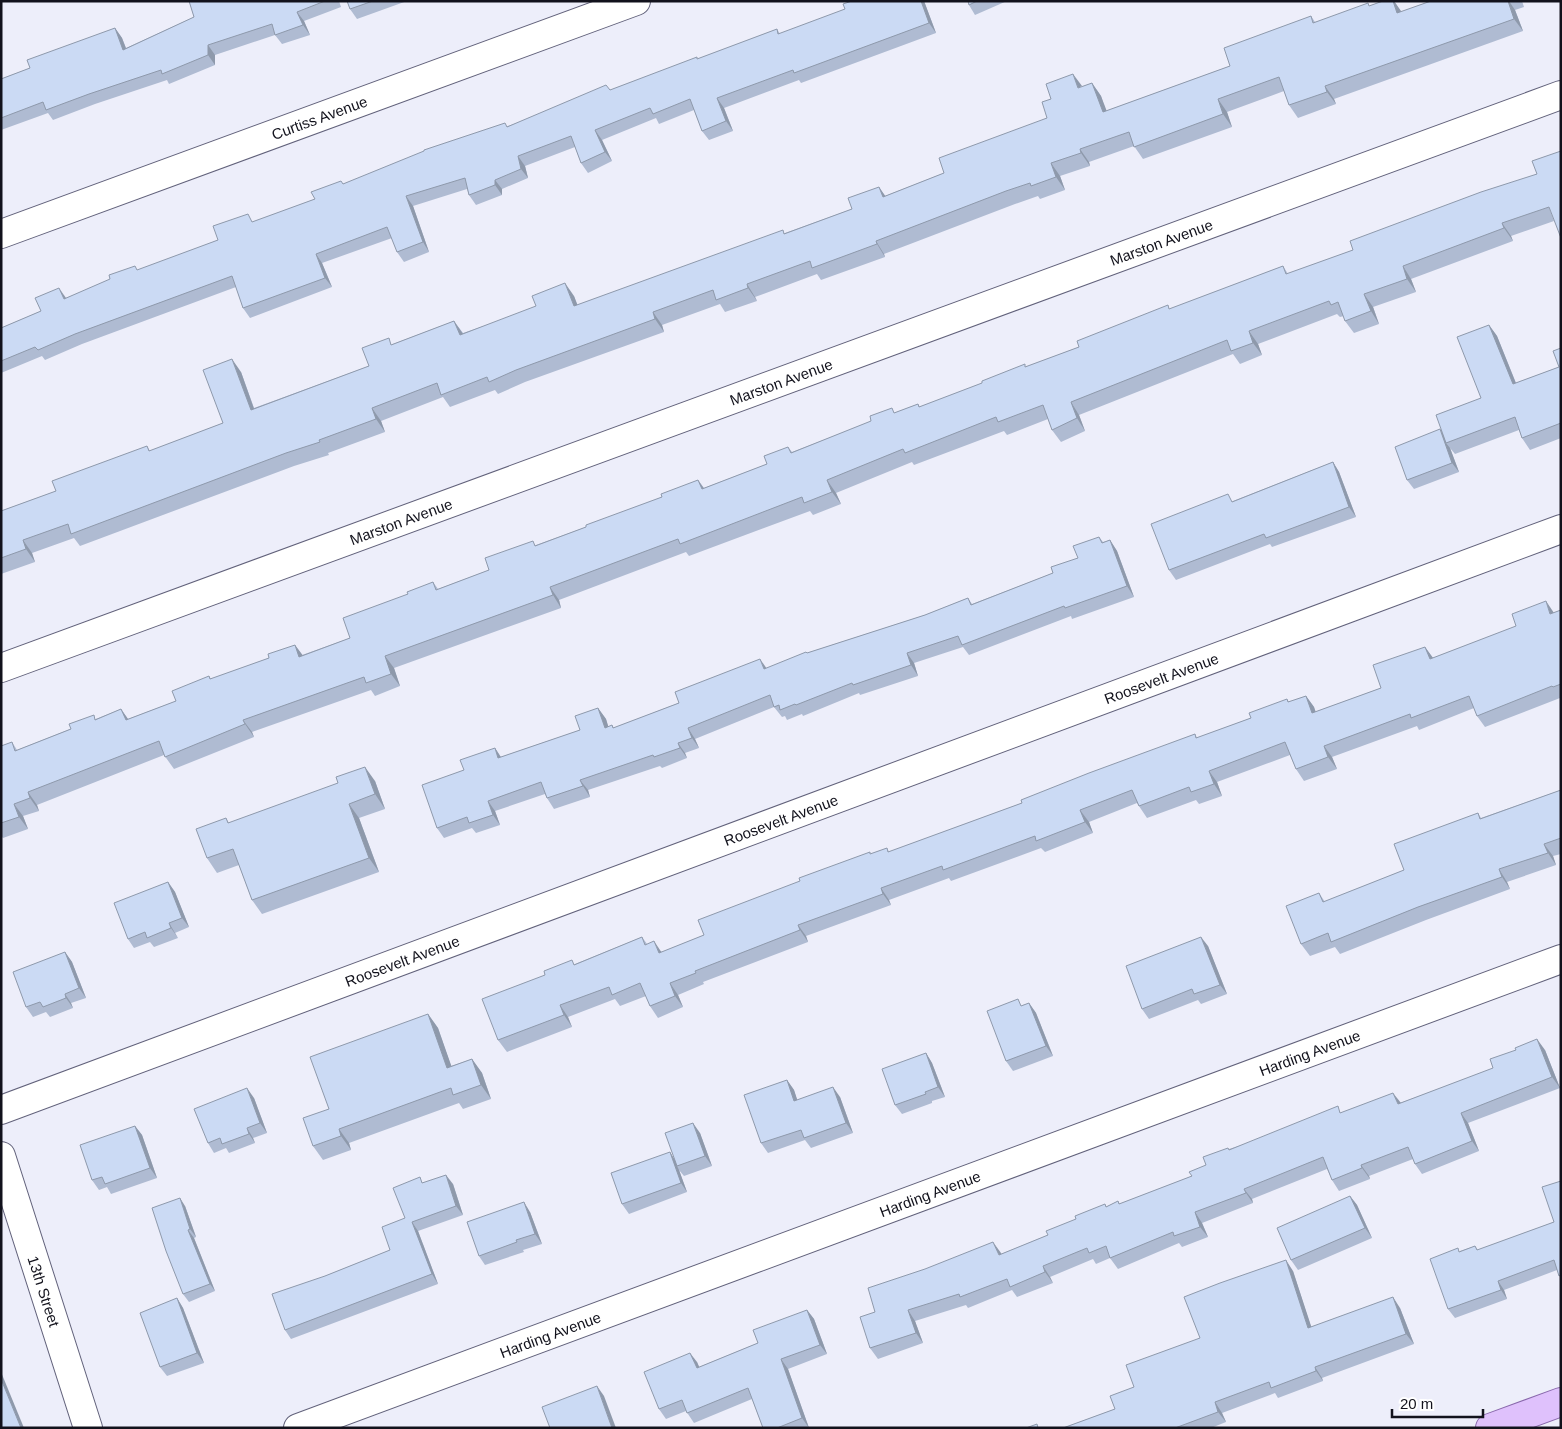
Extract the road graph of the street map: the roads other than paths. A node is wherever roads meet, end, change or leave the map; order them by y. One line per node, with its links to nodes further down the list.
1 (636, 1): 3 (street, Curtiss Avenue)
2 (1561, 95): 5 (street, Marston Avenue)
3 (1, 234)
4 (1561, 529): 7 (street, Roosevelt Avenue)
5 (1, 668)
6 (1561, 959): 11 (street, Harding Avenue)
7 (1, 1110)
8 (1, 1156): 10 (street, 13th Street)
9 (1561, 1402): 12 (main road)
10 (88, 1428)
11 (298, 1428)
12 (1490, 1428)

